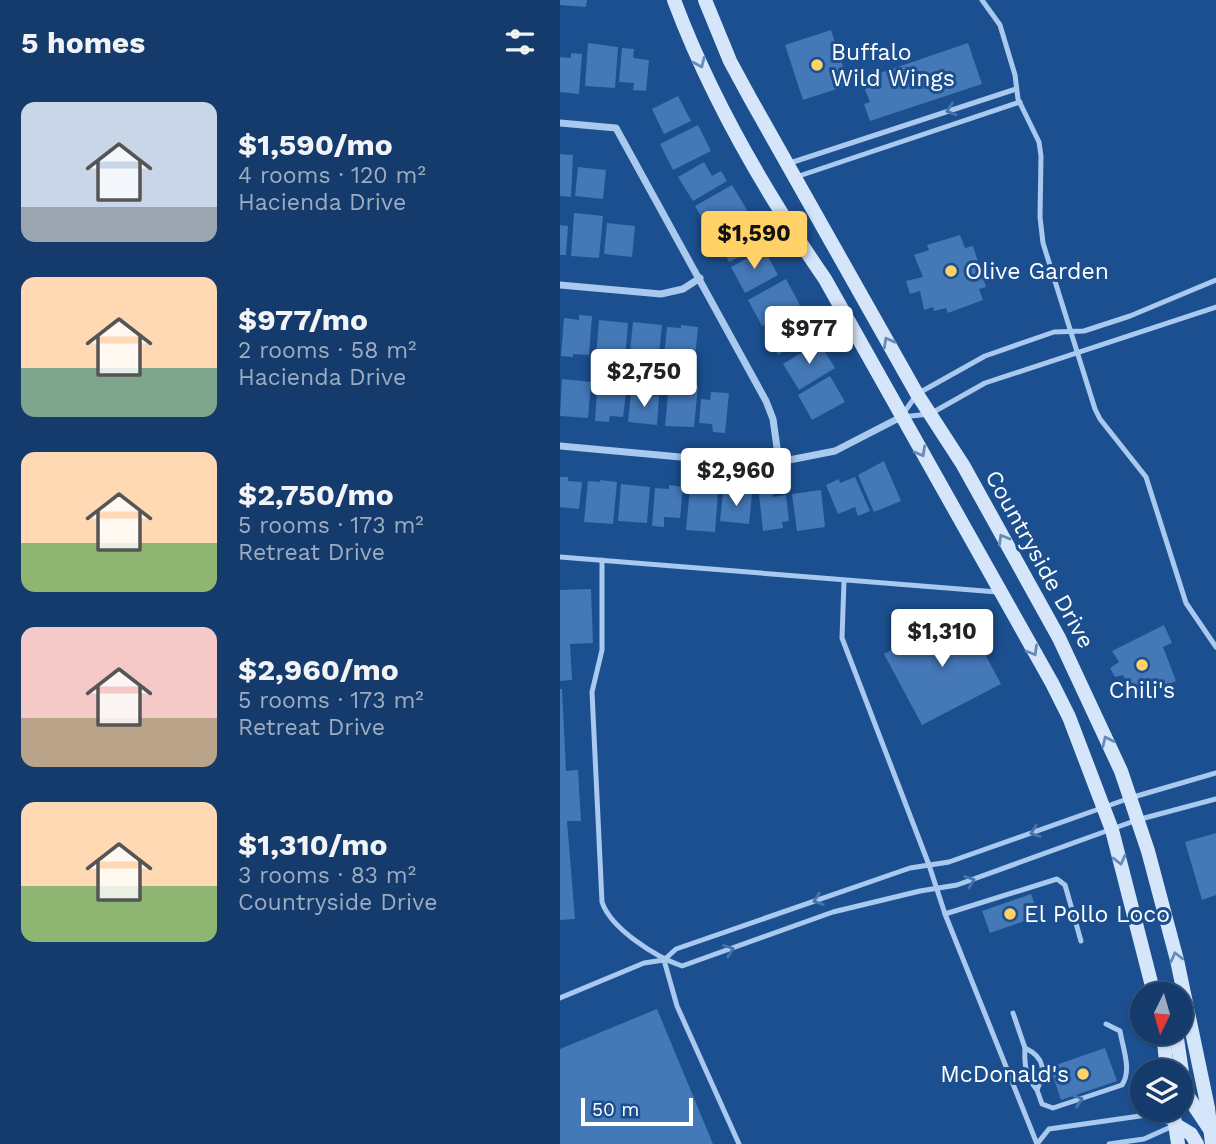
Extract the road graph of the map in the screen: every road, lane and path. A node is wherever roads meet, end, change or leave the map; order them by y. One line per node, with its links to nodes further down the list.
1 (674, 0): 17 (street, one-way to 17)
2 (705, 0): 7 (street, Countryside Drive)
3 (982, 0): 4 (lane)
4 (1016, 89): 5 (lane); 7 (lane, one-way to 7)
5 (1020, 102): 8 (lane); 13 (lane)
6 (560, 123): 9 (street)
7 (788, 164): 8 (street, Countryside Drive)
8 (796, 177): 15 (street, Countryside Drive, one-way to 8)
9 (699, 278): 11 (street); 19 (street)
10 (1216, 280): 13 (lane)
11 (560, 285)
12 (1216, 307): 14 (lane)
13 (1069, 332): 14 (lane); 15 (lane)
14 (1076, 353): 16 (lane); 24 (lane)
15 (917, 394): 16 (street, Countryside Drive); 17 (lane)
16 (930, 414): 17 (lane); 26 (street, Countryside Drive, one-way to 16)
17 (901, 417): 19 (street); 23 (street, one-way to 23)
18 (560, 446): 19 (street)
19 (779, 462)
20 (560, 557): 21 (lane)
21 (602, 560): 22 (lane); 35 (lane)
22 (844, 580): 23 (lane); 31 (lane)
23 (1000, 592): 28 (street, one-way to 28)
24 (1216, 647)
25 (1216, 773): 26 (lane)
26 (1130, 798): 28 (lane); 29 (street, Countryside Drive)
27 (1216, 799): 29 (lane)
28 (1104, 807): 30 (street); 31 (lane, one-way to 31)
29 (1138, 820): 30 (lane); 43 (street, Countryside Drive, one-way to 29)
30 (1112, 830): 32 (lane, one-way to 30); 36 (street, one-way to 36)
31 (929, 865): 32 (lane); 35 (lane, one-way to 35)
32 (937, 889): 33 (lane); 35 (lane, one-way to 32)
33 (945, 914): 34 (lane); 50 (lane)
34 (1081, 941)
35 (664, 960): 37 (lane); 49 (lane)
36 (1151, 982)
37 (560, 998)
38 (1013, 1013): 41 (lane)
39 (1107, 1024): 42 (lane, one-way to 39)
40 (1178, 1045): 48 (street)
41 (1026, 1048): 42 (lane); 42 (lane)
42 (1037, 1090)
43 (1212, 1107): 48 (street, Countryside Drive)
44 (1130, 1117): 50 (lane)
45 (1167, 1122): 51 (lane)
46 (1175, 1122): 52 (street)
47 (1179, 1122): 53 (street)
48 (1213, 1135)
49 (739, 1144)
50 (1037, 1144)
51 (1110, 1144)
52 (1178, 1144)
53 (1198, 1144)

